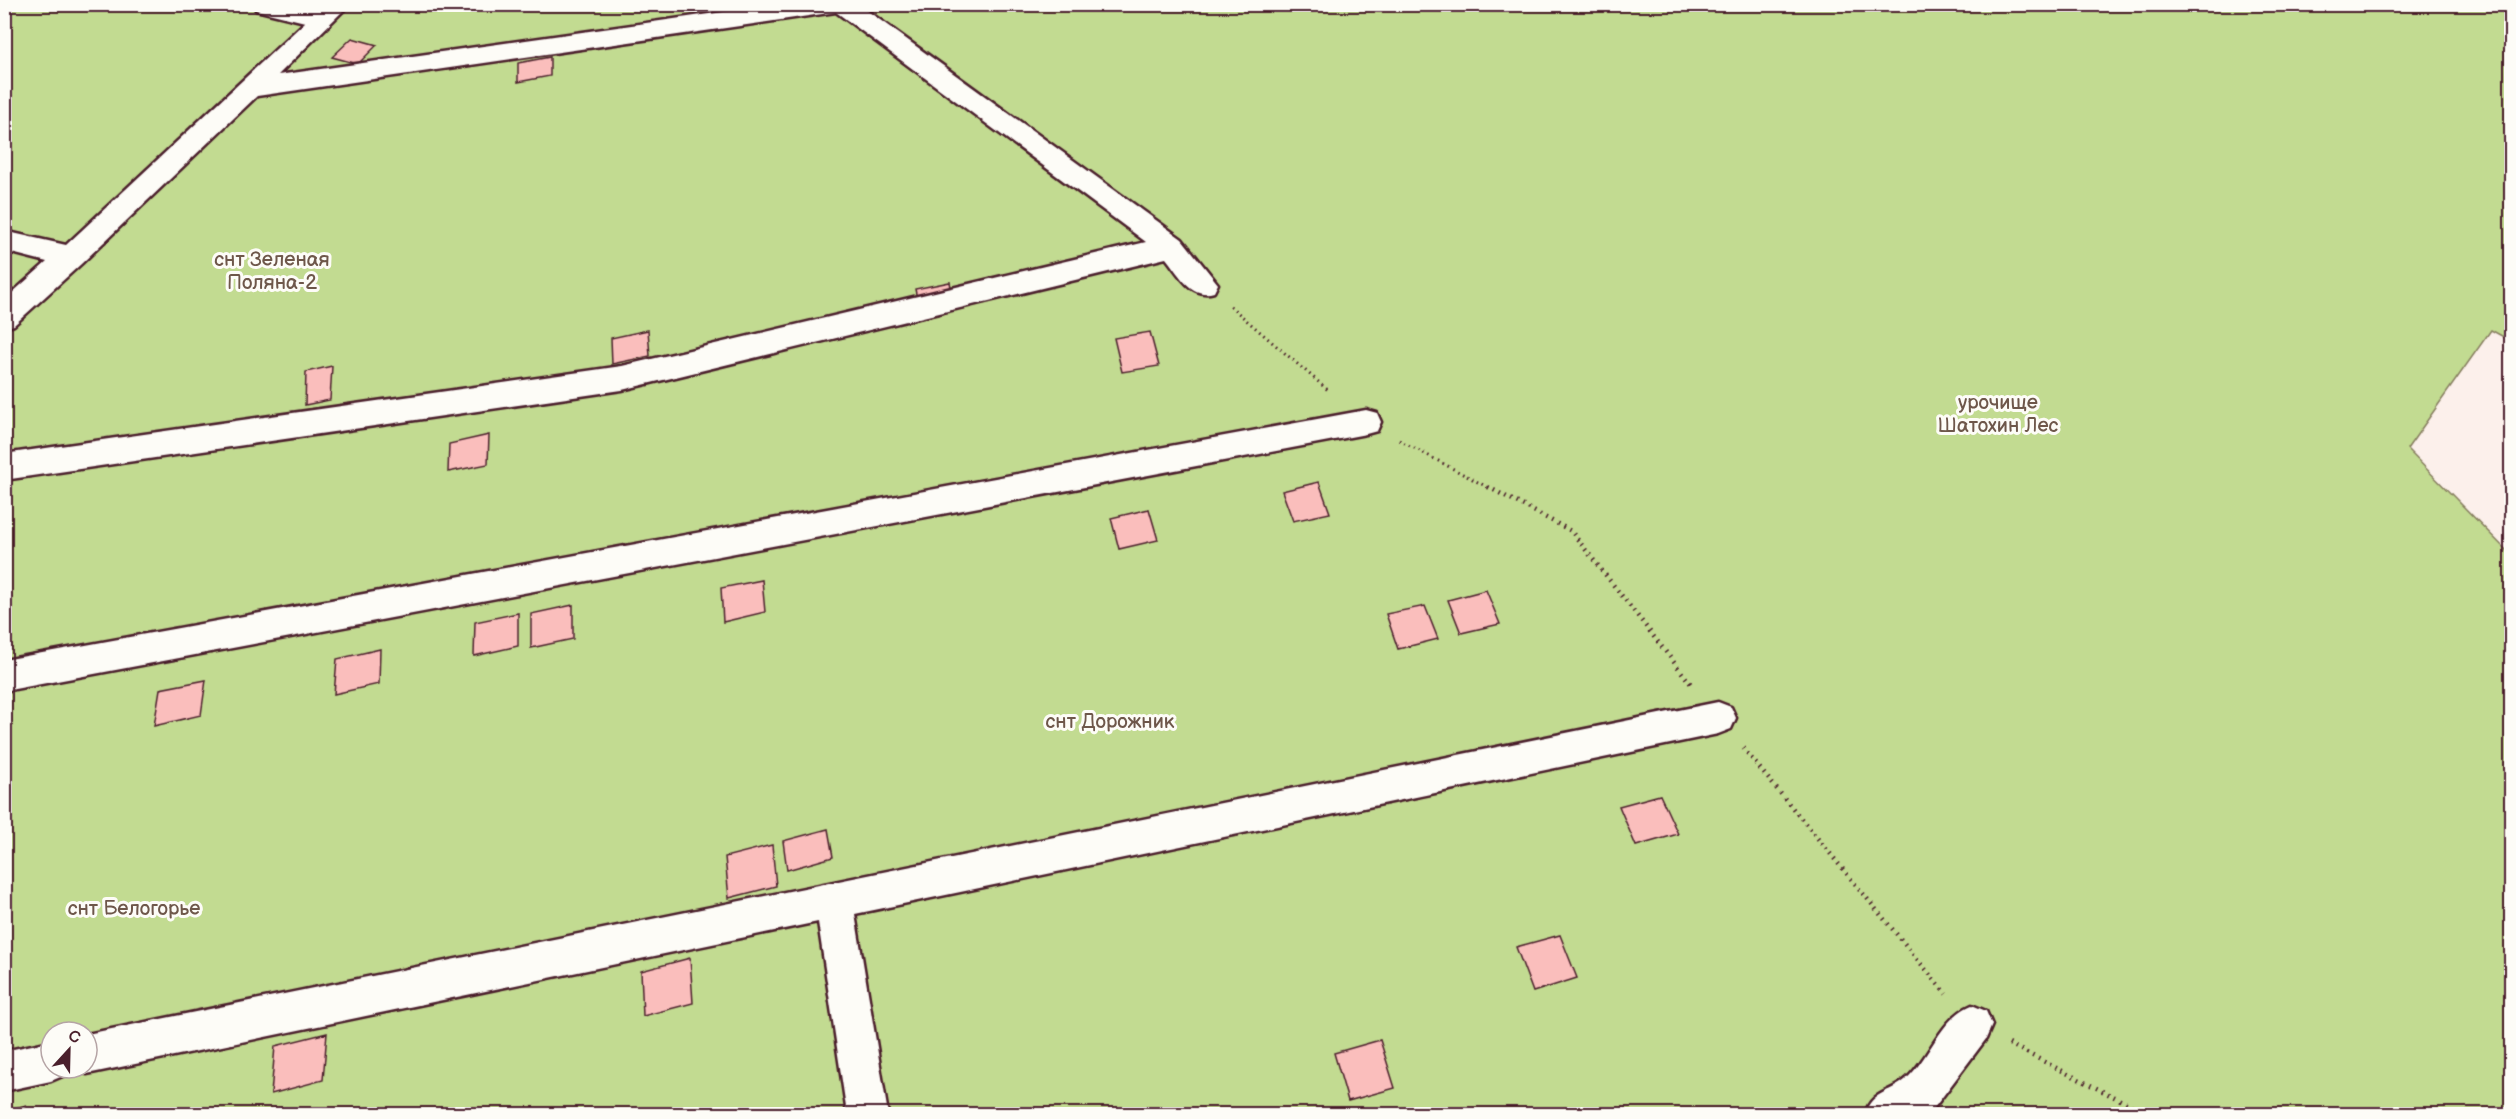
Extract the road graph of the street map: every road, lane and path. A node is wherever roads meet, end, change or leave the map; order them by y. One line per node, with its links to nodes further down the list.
1 (265, 4): 3 (street)
2 (840, 4): 4 (street); 6 (street)
3 (331, 11): 4 (street)
4 (250, 88): 7 (street)
5 (4, 241): 7 (street)
6 (1172, 246): 8 (street); 11 (street)
7 (71, 257): 9 (street)
8 (1204, 284)
9 (4, 317)
10 (1366, 422): 12 (street)
11 (4, 467)
12 (4, 676)
13 (1718, 718): 14 (street)
14 (834, 900): 16 (street); 19 (street)
15 (1972, 1025): 20 (street)
16 (99, 1052)
17 (39, 1064): 18 (street)
18 (4, 1071)
19 (868, 1114)
20 (1885, 1114)

